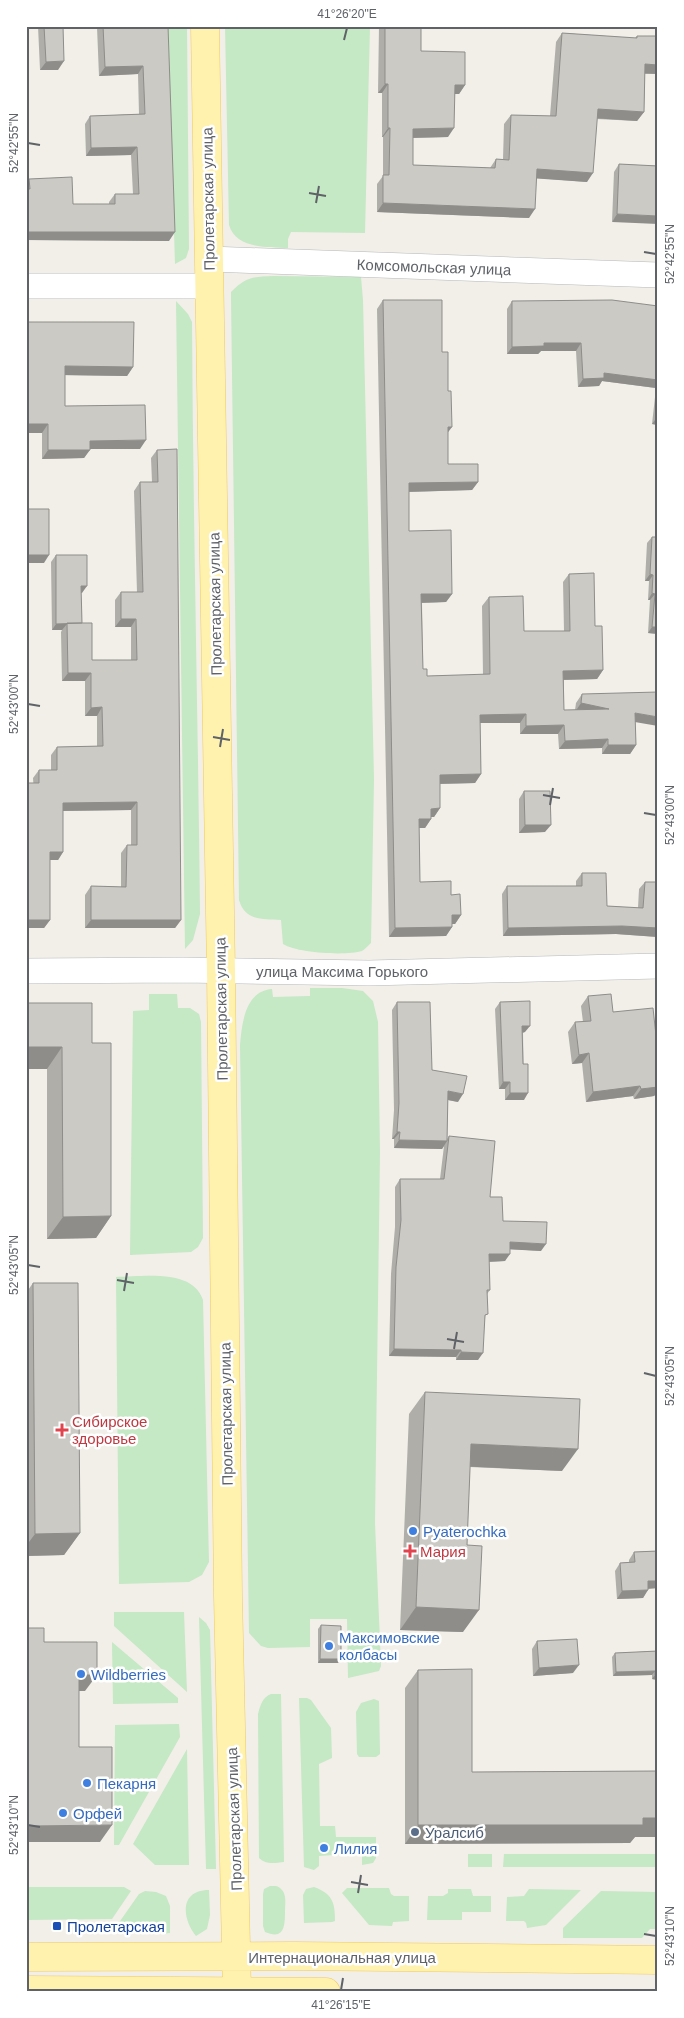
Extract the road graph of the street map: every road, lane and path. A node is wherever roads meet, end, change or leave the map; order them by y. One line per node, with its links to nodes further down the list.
1 (205, 26): 2 (main road, Пролетарская улица)
2 (210, 258): 3 (street, Комсомольская улица); 5 (main road, Пролетарская улица)
3 (658, 275)
4 (26, 286): 5 (street)
5 (210, 286): 8 (main road, Пролетарская улица)
6 (658, 966): 8 (street, улица Максима Горького)
7 (26, 971): 8 (street, улица Максима Горького)
8 (221, 971): 10 (main road, Пролетарская улица)
9 (26, 1957): 10 (main road, Интернациональная улица)
10 (237, 1957): 11 (main road, Интернациональная улица); 13 (main road, Пролетарская улица)
11 (658, 1960)
12 (26, 1990): 13 (main road)
13 (237, 1991): 14 (main road)
14 (326, 1992)

